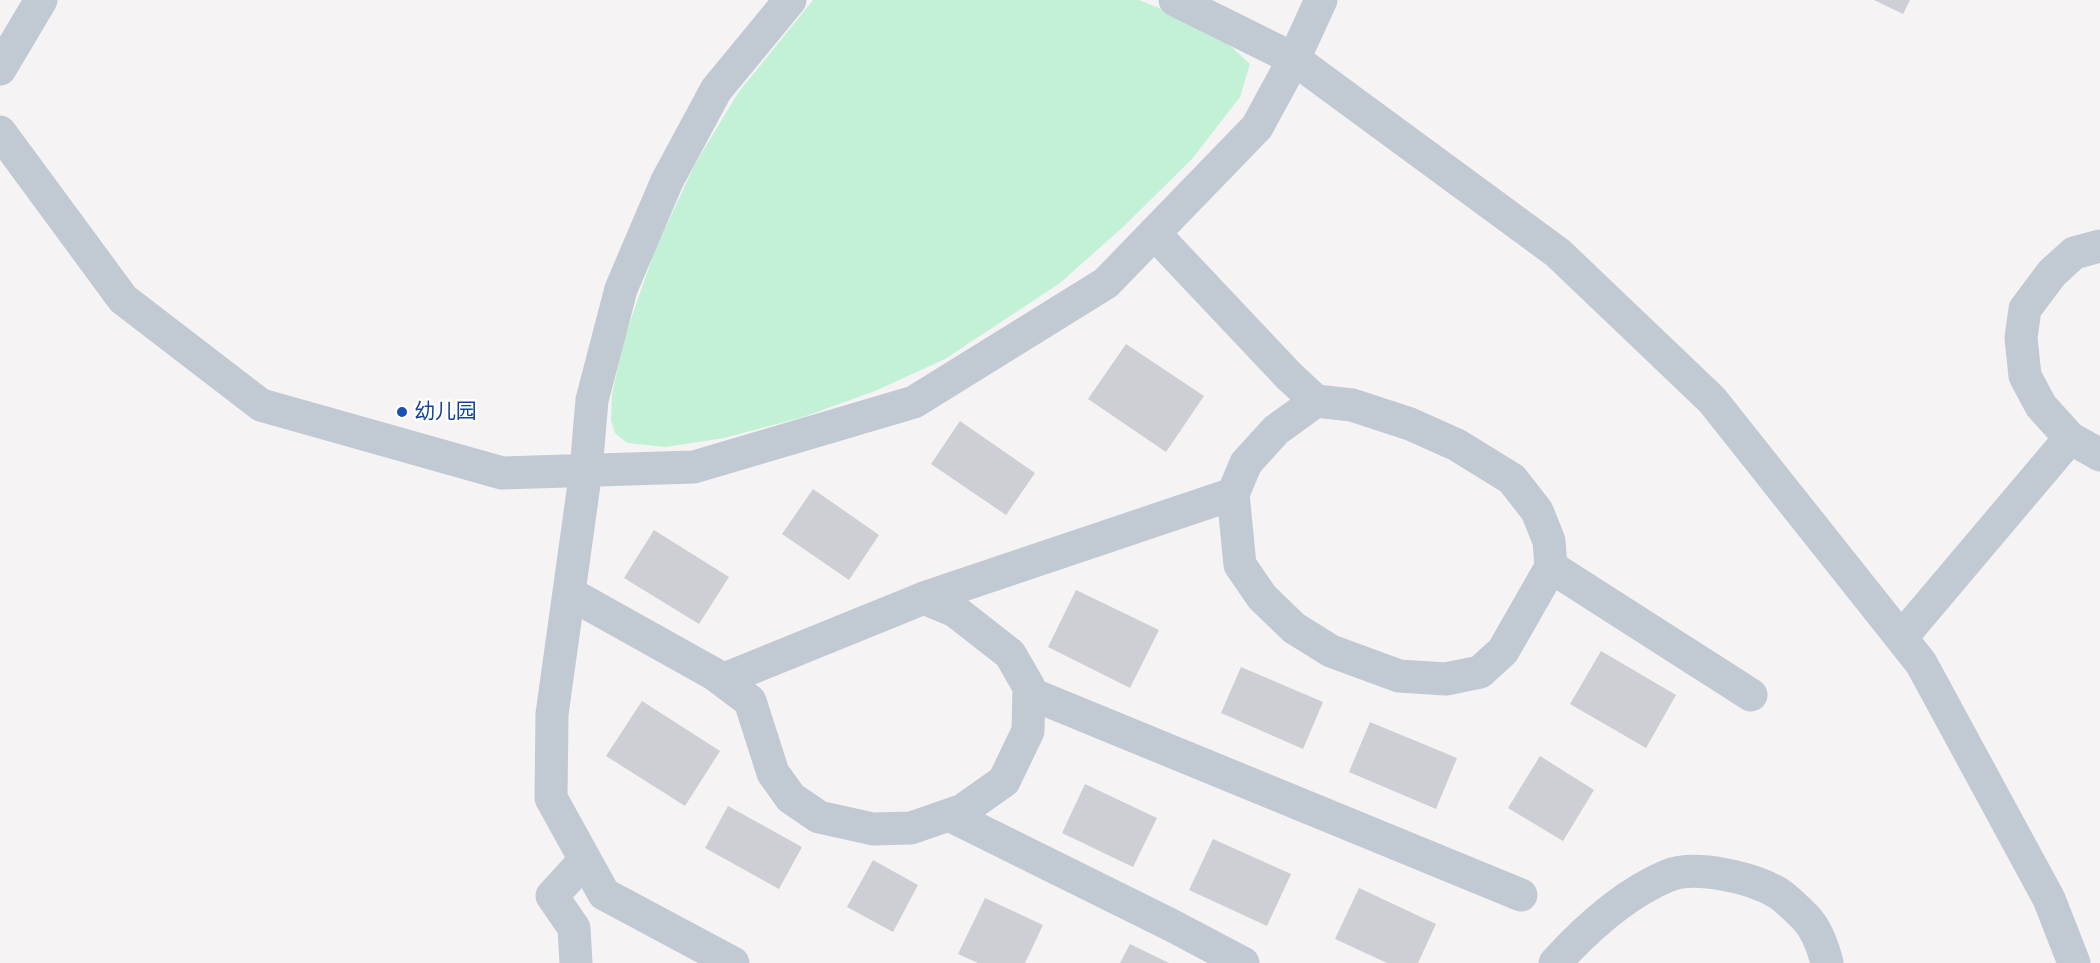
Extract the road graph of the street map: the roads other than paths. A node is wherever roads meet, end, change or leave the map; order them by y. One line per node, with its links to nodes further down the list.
1 (41, 0): 6 (street)
2 (790, 0): 13 (street)
3 (1175, 0): 5 (street)
4 (1321, 0): 5 (street)
5 (1294, 59): 8 (street); 18 (street)
6 (0, 69)
7 (0, 132): 13 (street)
8 (1154, 233): 10 (street); 13 (street)
9 (2100, 246): 11 (street)
10 (1316, 401): 14 (street); 15 (street)
11 (2070, 438): 12 (street); 18 (street)
12 (2100, 455)
13 (586, 470): 16 (street)
14 (1233, 494): 15 (street); 17 (street)
15 (1551, 567): 21 (street)
16 (569, 593): 19 (street); 23 (street)
17 (924, 598): 19 (street); 20 (street)
18 (1901, 638): 30 (street)
19 (722, 680): 22 (street)
20 (1029, 693): 22 (street); 24 (street)
21 (1751, 695)
22 (949, 815): 27 (street)
23 (585, 860): 25 (street); 26 (street)
24 (1521, 895)
25 (576, 963)
26 (733, 963)
27 (1243, 963)
28 (1555, 963): 29 (street)
29 (1827, 963)
30 (2074, 963)

